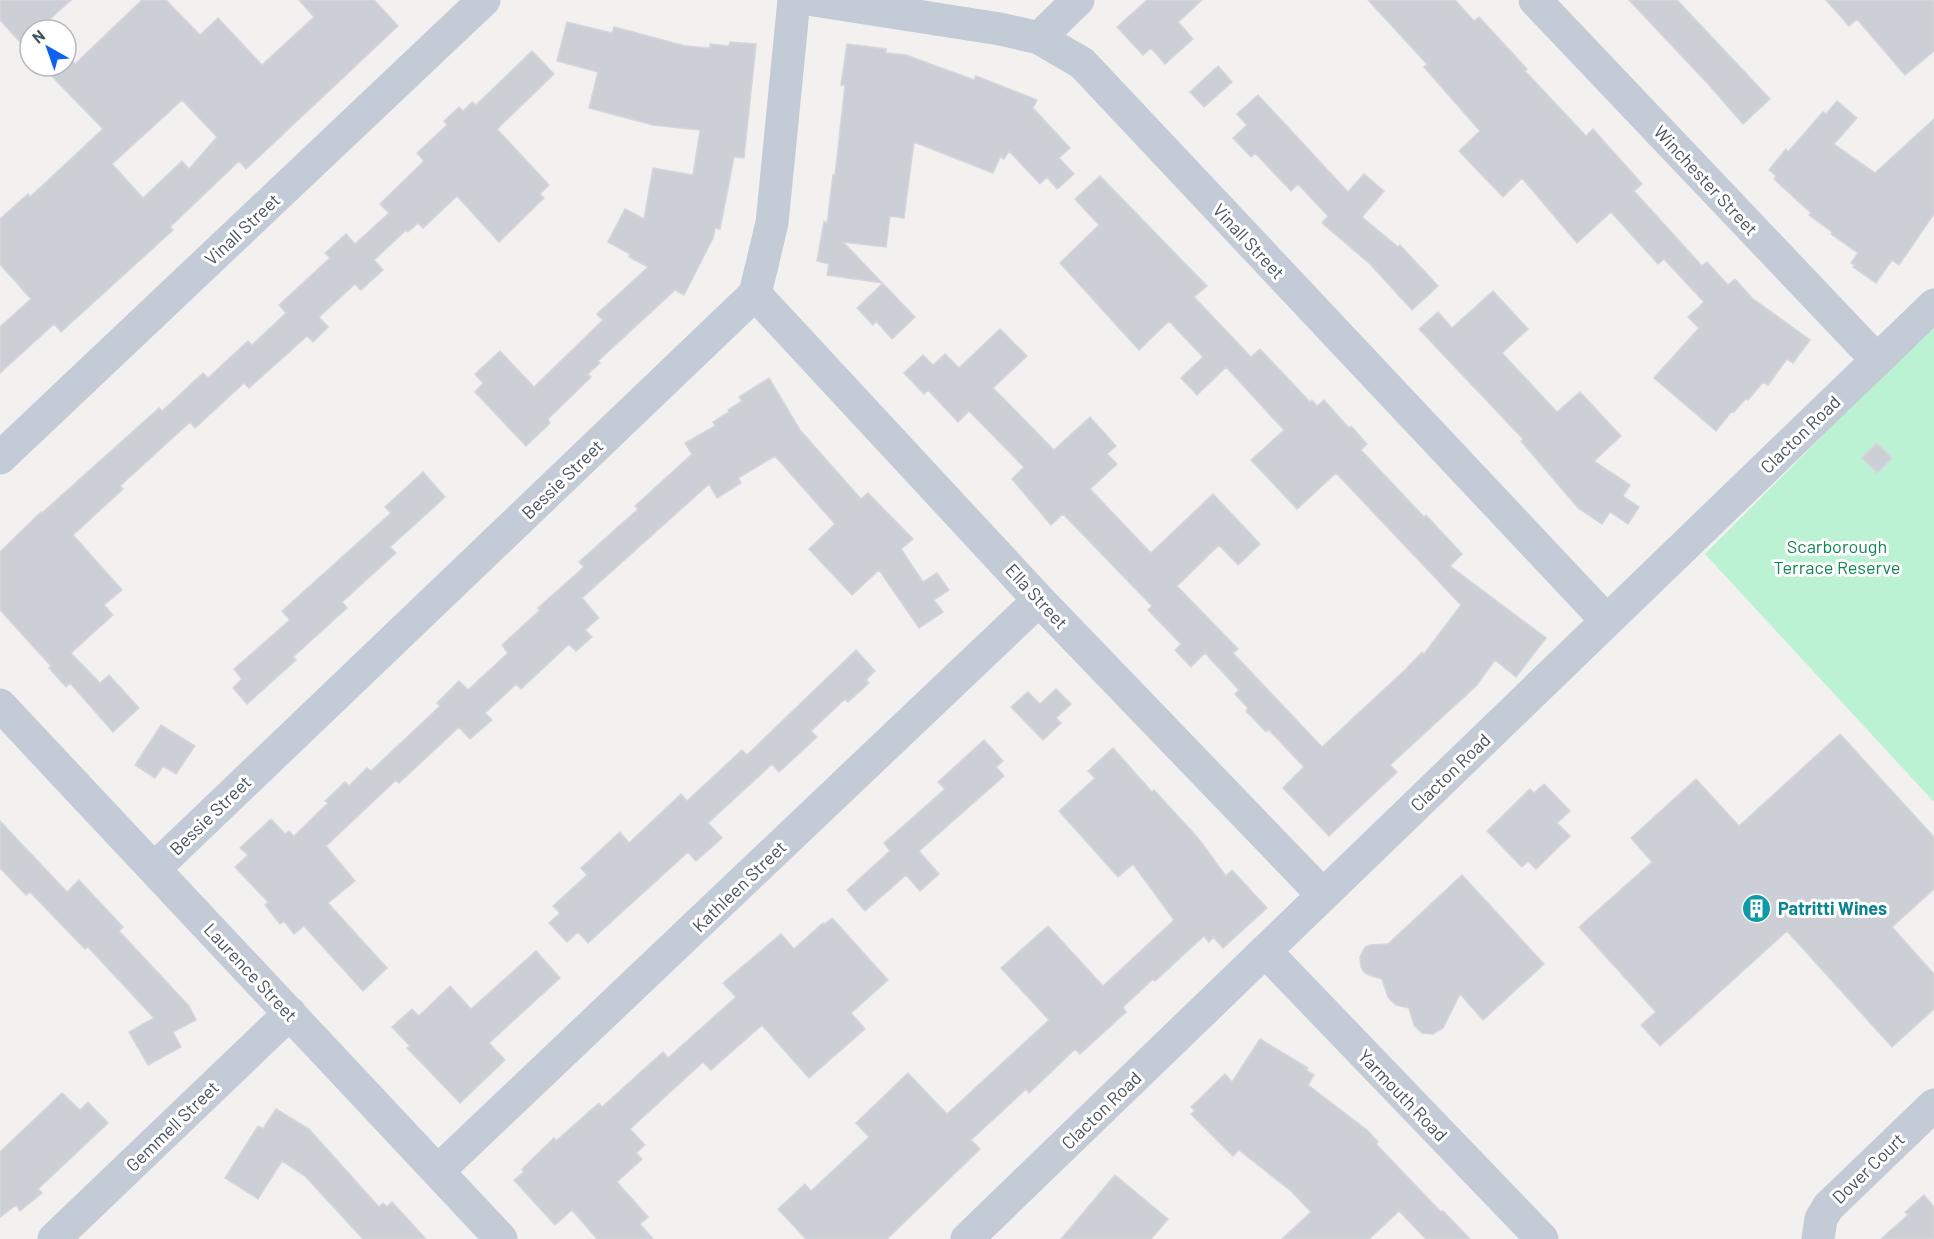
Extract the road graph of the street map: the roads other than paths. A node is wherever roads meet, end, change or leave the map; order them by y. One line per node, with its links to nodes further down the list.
1 (484, 0): 10 (street, Vinall Street)
2 (794, 0): 7 (street)
3 (814, 0): 6 (street, Vinall Street)
4 (1078, 0): 6 (street)
5 (1535, 0): 9 (street, Winchester Street)
6 (1038, 38): 12 (street, Vinall Street)
7 (755, 294): 11 (street, Ella Street); 14 (street, Bessie Street)
8 (1934, 305): 9 (street, Clacton Road)
9 (1877, 360): 12 (street, Clacton Road)
10 (0, 458)
11 (1040, 600): 15 (street, Ella Street); 19 (street, Kathleen Street)
12 (1607, 621): 15 (street, Clacton Road)
13 (0, 705): 14 (street, Laurence Street)
14 (154, 869): 17 (street, Laurence Street)
15 (1323, 895): 16 (street, Clacton Road)
16 (1265, 951): 22 (street, Clacton Road); 23 (street, Yarmouth Road)
17 (290, 1014): 19 (street, Laurence Street); 20 (street, Gemmell Street)
18 (1934, 1105): 24 (street, Dover Court)
19 (438, 1172): 21 (street, Laurence Street)
20 (54, 1239)
21 (501, 1239)
22 (967, 1239)
23 (1542, 1239)
24 (1818, 1239)

